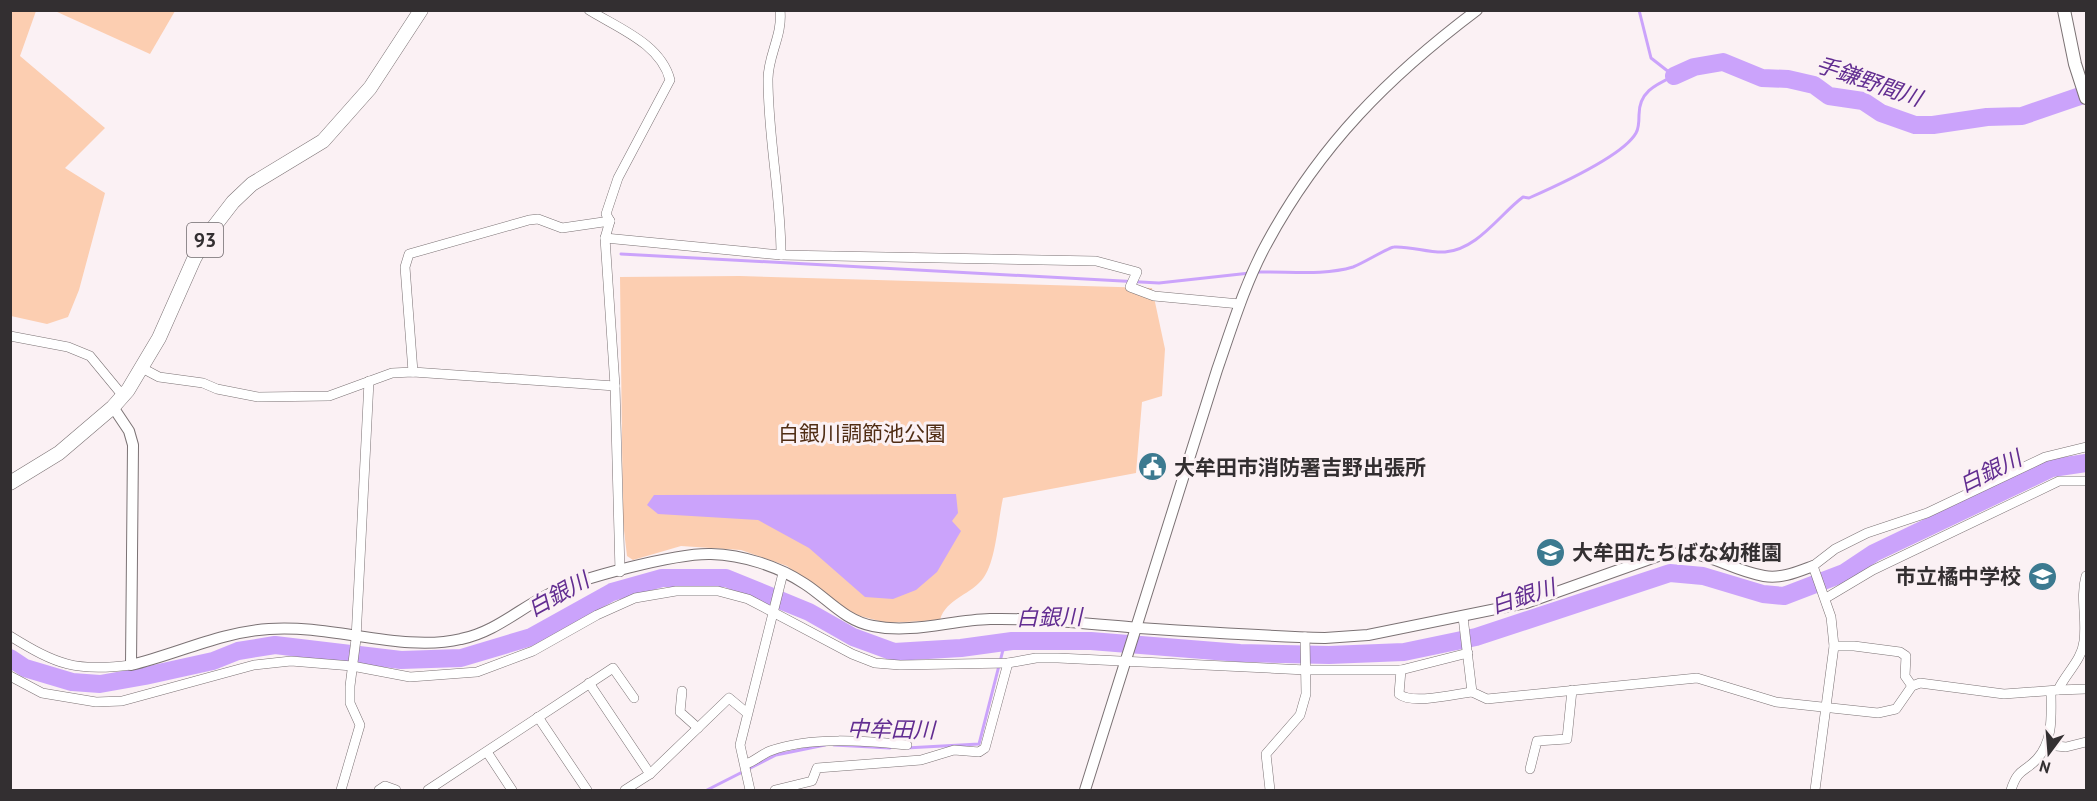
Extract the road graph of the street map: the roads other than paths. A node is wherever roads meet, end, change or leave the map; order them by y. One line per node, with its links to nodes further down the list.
1 (421, 10): 12 (main road, 93)
2 (589, 10): 7 (street)
3 (780, 10): 9 (street)
4 (1477, 10): 10 (street)
5 (2064, 10): 6 (main road)
6 (2086, 98)
7 (610, 221): 8 (street); 13 (street)
8 (605, 238): 9 (street); 15 (street)
9 (781, 255): 10 (street)
10 (1240, 304): 27 (street)
11 (10, 336): 16 (street)
12 (142, 368): 14 (street); 16 (main road, 93)
13 (413, 372): 14 (street); 15 (street)
14 (369, 381): 29 (street)
15 (615, 386): 21 (street)
16 (118, 401): 19 (main road, 93); 36 (street)
17 (2086, 447): 20 (street)
18 (2086, 481): 24 (street)
19 (10, 483)
20 (1815, 570): 24 (street); 26 (street)
21 (620, 572): 23 (street); 29 (street)
22 (2086, 576): 44 (street)
23 (782, 577): 25 (street); 27 (street)
24 (1825, 596): 31 (street)
25 (773, 610): 34 (street); 35 (street); 49 (street)
26 (1463, 616): 30 (street); 32 (street)
27 (1134, 630): 30 (street); 33 (street)
28 (10, 636): 36 (street)
29 (356, 636): 35 (street); 36 (street)
30 (1305, 640): 37 (street)
31 (1834, 646): 41 (street); 48 (street)
32 (1467, 650): 38 (street); 46 (street)
33 (1125, 659): 34 (street); 37 (street); 68 (street)
34 (1003, 663): 67 (street)
35 (352, 664): 39 (street); 59 (street)
36 (131, 665)
37 (1306, 668): 38 (street); 69 (street)
38 (1401, 670): 46 (street)
39 (10, 676)
40 (589, 683): 47 (street); 50 (street); 58 (street)
41 (1912, 686): 44 (street); 48 (street)
42 (2086, 689): 44 (street)
43 (1572, 690): 46 (street); 48 (street); 56 (street)
44 (2055, 690): 54 (street)
45 (682, 691): 51 (street)
46 (1472, 692)
47 (634, 698)
48 (1824, 705): 70 (street)
49 (747, 713): 51 (street); 57 (street)
50 (538, 717): 55 (street); 64 (street)
51 (698, 728): 58 (street)
52 (2086, 742): 54 (street)
53 (907, 745): 57 (street)
54 (2047, 745): 71 (street)
55 (487, 752): 62 (street); 63 (street)
56 (1530, 769)
57 (747, 770): 66 (street)
58 (650, 774): 65 (street)
59 (341, 790)
60 (379, 790): 61 (street)
61 (396, 790)
62 (428, 790)
63 (512, 790)
64 (587, 790)
65 (625, 790)
66 (750, 790)
67 (775, 790)
68 (1084, 790)
69 (1269, 790)
70 (1815, 790)
71 (2011, 790)

